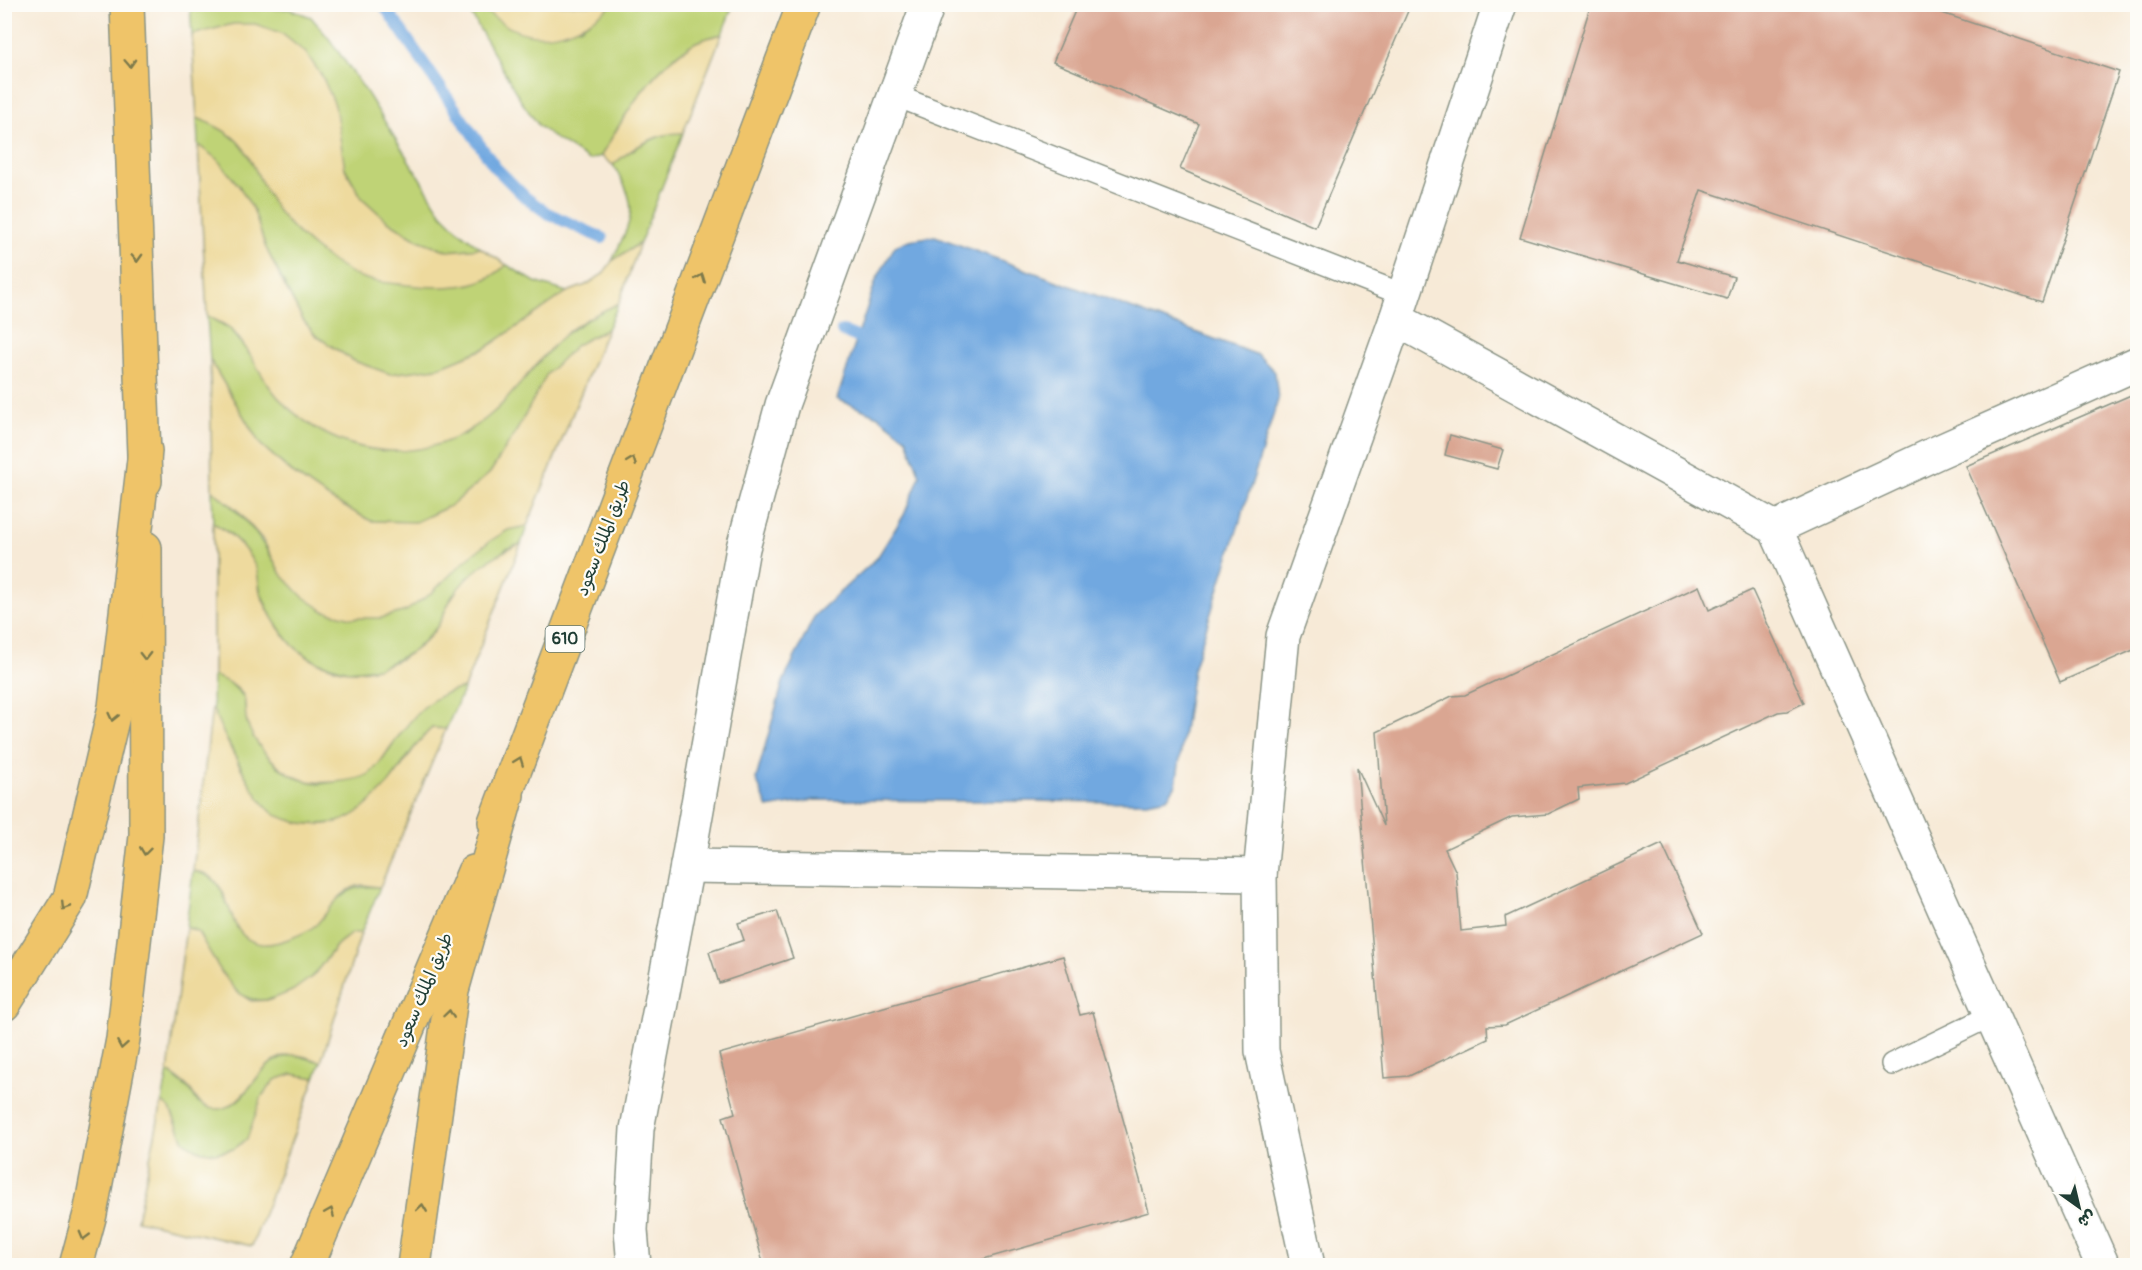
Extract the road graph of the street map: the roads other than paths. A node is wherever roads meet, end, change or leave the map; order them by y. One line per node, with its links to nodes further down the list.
1 (127, 4): 8 (main road, one-way to 8)
2 (804, 4): 10 (main road, طريق الملك سعود / 610, one-way to 2)
3 (928, 4): 5 (street)
4 (1500, 4): 6 (street)
5 (894, 95): 6 (lane); 11 (street)
6 (1400, 307): 9 (street); 12 (street)
7 (2138, 363): 9 (street)
8 (145, 451): 13 (main road, one-way to 13); 16 (main road, one-way to 16)
9 (1775, 528): 14 (street)
10 (507, 795): 17 (main road, طريق الملك سعود / 610, one-way to 10); 18 (main road, one-way to 10)
11 (687, 866): 12 (street); 19 (street)
12 (1260, 875): 20 (street)
13 (4, 1004)
14 (1992, 1015): 15 (lane); 21 (street)
15 (1892, 1064)
16 (76, 1266)
17 (307, 1266)
18 (414, 1266)
19 (634, 1266)
20 (1308, 1266)
21 (2103, 1266)

